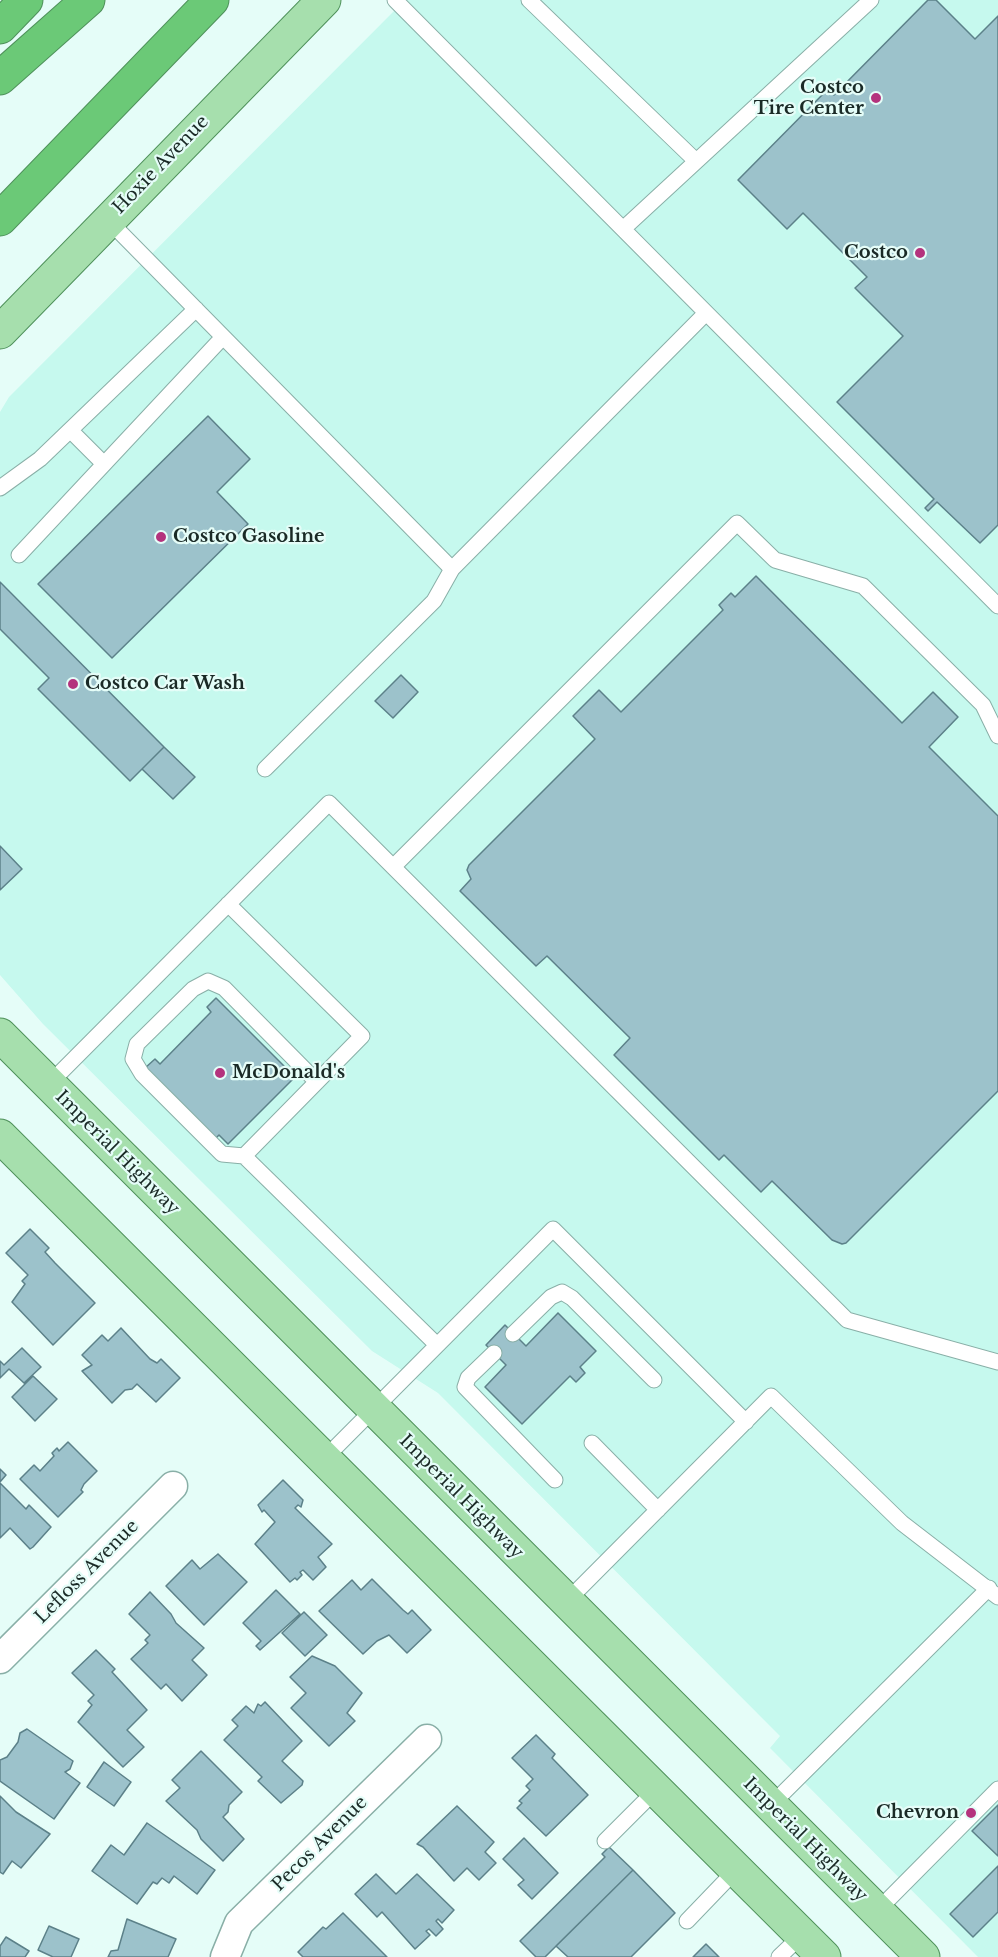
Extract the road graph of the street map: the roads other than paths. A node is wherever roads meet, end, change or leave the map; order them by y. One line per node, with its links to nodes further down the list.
1 (26, 0): 8 (highway)
2 (88, 0): 9 (highway)
3 (212, 0): 11 (highway)
4 (324, 0): 12 (main road, Hoxie Avenue)
5 (395, 0): 13 (lane)
6 (529, 0): 10 (lane)
7 (871, 0): 10 (lane)
8 (0, 27)
9 (0, 78)
10 (696, 161): 13 (lane)
11 (0, 219)
12 (108, 220): 14 (lane); 16 (main road, Hoxie Avenue)
13 (623, 229): 15 (lane)
14 (196, 309): 17 (lane); 18 (lane)
15 (706, 313): 22 (lane); 23 (lane)
16 (0, 332)
17 (224, 337): 19 (lane); 22 (lane)
18 (70, 430): 19 (lane); 20 (lane)
19 (104, 464): 21 (lane)
20 (0, 488)
21 (19, 555)
22 (453, 569): 25 (lane)
23 (998, 606)
24 (998, 736): 26 (lane)
25 (266, 769)
26 (393, 867): 27 (lane); 36 (lane)
27 (228, 904): 29 (lane); 30 (lane)
28 (0, 1035): 30 (main road, Imperial Highway)
29 (317, 1083): 32 (lane); 32 (lane)
30 (49, 1084): 38 (main road, Imperial Highway)
31 (0, 1136): 41 (main road)
32 (244, 1156): 34 (lane)
33 (513, 1334): 37 (lane)
34 (437, 1345): 38 (lane); 39 (lane)
35 (494, 1353): 42 (lane)
36 (998, 1362)
37 (654, 1380)
38 (373, 1409): 41 (lane); 46 (main road, Imperial Highway)
39 (746, 1422): 44 (lane); 45 (lane)
40 (592, 1443): 44 (lane)
41 (325, 1458): 49 (main road)
42 (555, 1480)
43 (173, 1486): 47 (street, Lefloss Avenue)
44 (658, 1510): 46 (lane)
45 (993, 1593): 51 (lane)
46 (566, 1602): 51 (main road, Imperial Highway)
47 (0, 1659)
48 (427, 1739): 57 (street, Pecos Avenue)
49 (657, 1789): 52 (lane); 53 (main road)
50 (998, 1789): 54 (lane)
51 (770, 1806): 54 (main road, Imperial Highway)
52 (605, 1841)
53 (736, 1870): 55 (lane); 56 (main road)
54 (877, 1911): 59 (main road, Imperial Highway)
55 (687, 1921)
56 (813, 1946): 58 (lane)
57 (225, 1957)
58 (779, 1957)
59 (923, 1957)

